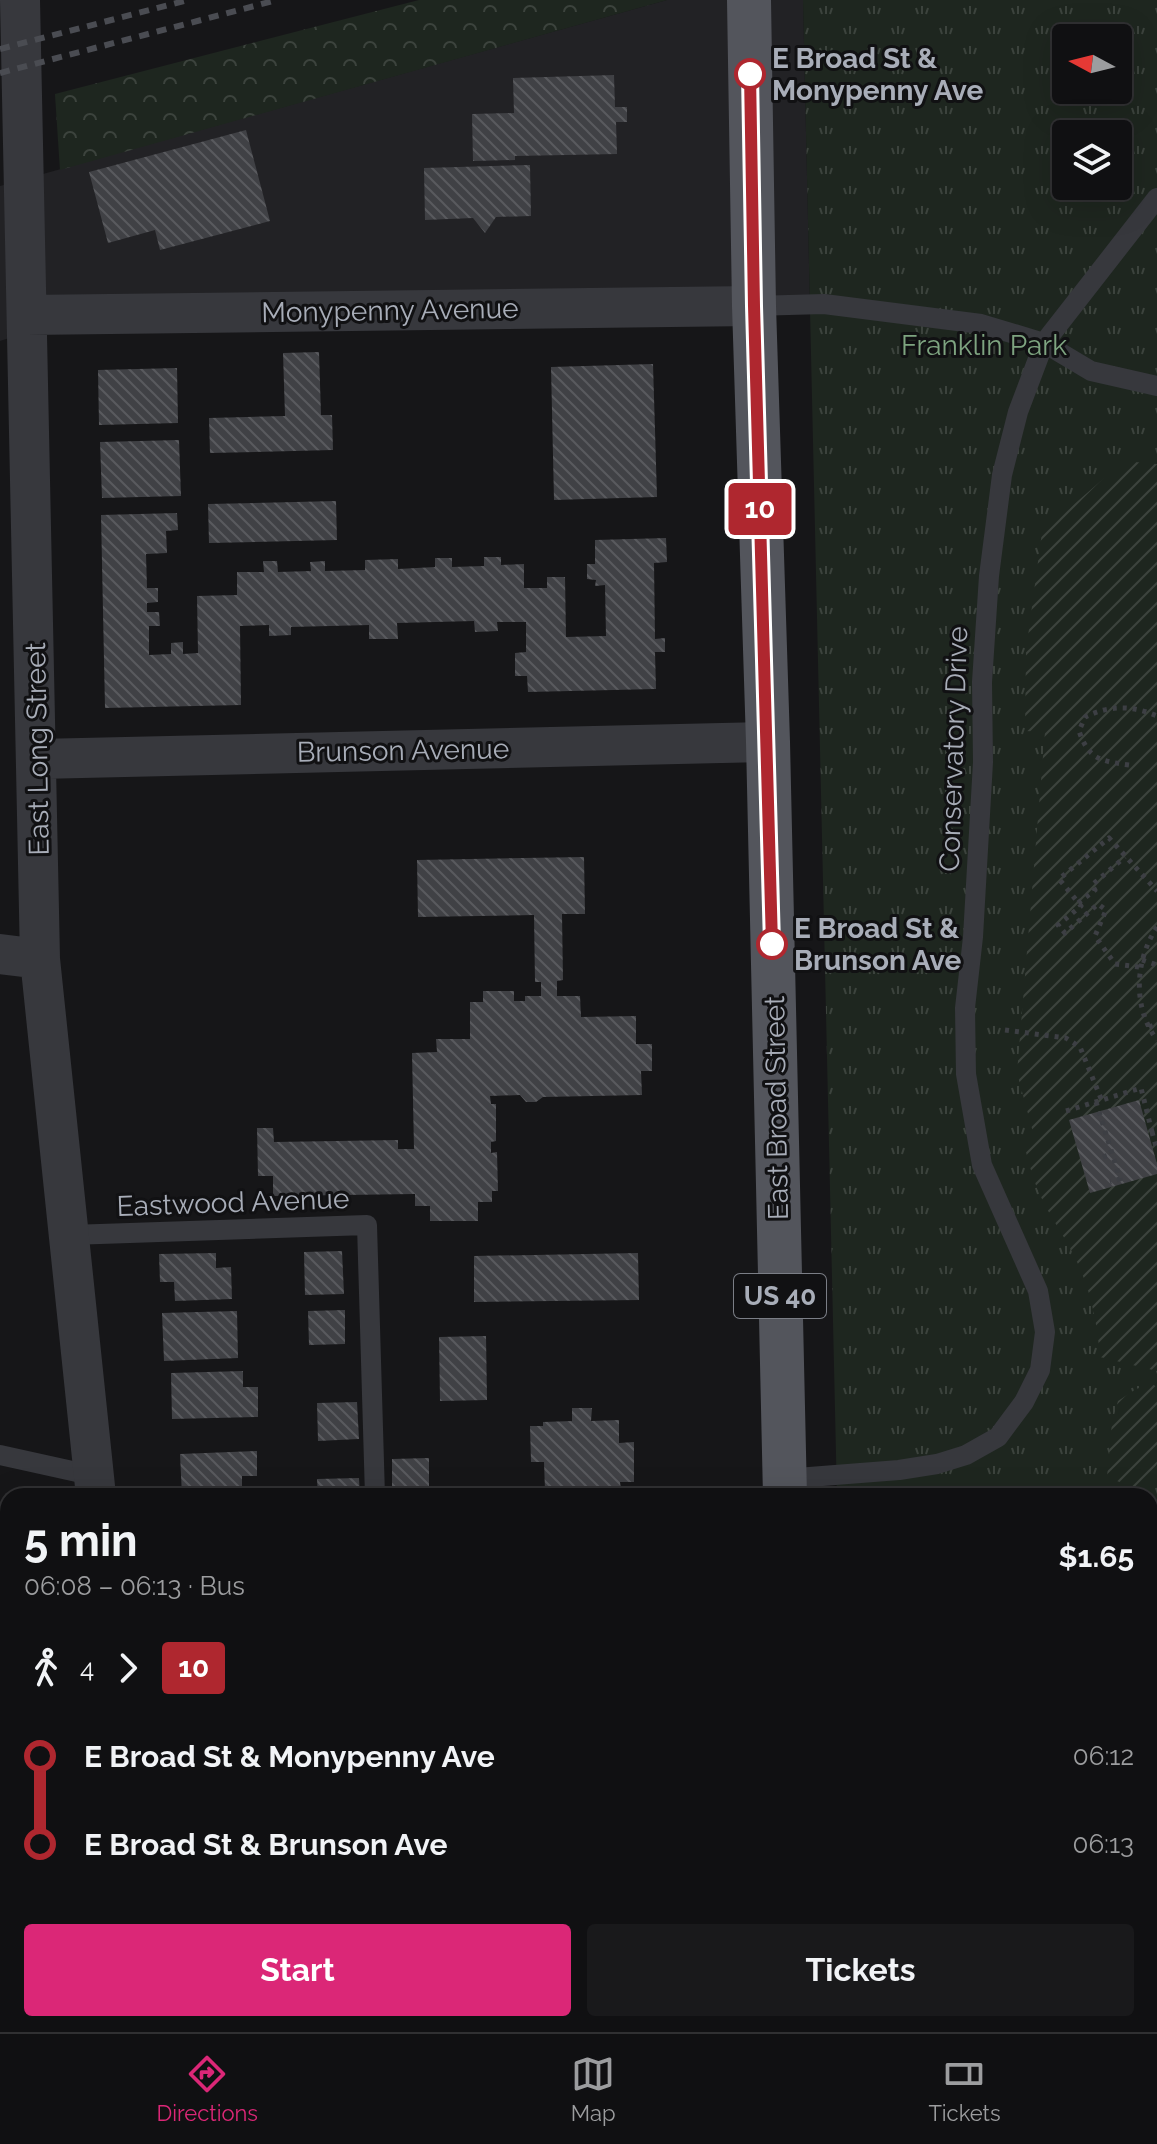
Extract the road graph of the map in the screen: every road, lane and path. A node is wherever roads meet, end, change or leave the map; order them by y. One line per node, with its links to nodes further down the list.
1 (20, 0): 5 (street, East Long Street)
2 (749, 0): 4 (main road, East Broad Street / US 40)
3 (1157, 198): 6 (lane, Conservatory Drive)
4 (754, 306): 5 (street, Monypenny Avenue); 6 (lane); 9 (main road, East Broad Street / US 40)
5 (14, 315): 10 (street, East Long Street)
6 (1044, 343): 7 (lane); 36 (lane, Conservatory Drive)
7 (1157, 386)
8 (1157, 716): 11 (path)
9 (768, 742): 10 (street, Brunson Avenue); 36 (main road, East Broad Street / US 40)
10 (38, 759): 17 (street, East Long Street)
11 (1129, 765)
12 (1125, 857): 13 (path); 14 (path); 14 (path)
13 (1157, 891)
14 (1078, 903): 20 (path)
15 (1157, 927): 18 (path)
16 (0, 954): 17 (street)
17 (40, 959): 32 (street, East Long Street)
18 (1142, 960): 19 (path); 20 (path)
19 (1157, 965)
20 (1139, 967): 22 (path)
21 (1157, 1024): 22 (path)
22 (1149, 1027): 24 (path)
23 (1005, 1030): 25 (path)
24 (1157, 1040)
25 (1099, 1101): 26 (path); 27 (path); 29 (path)
26 (1066, 1111)
27 (1154, 1131): 28 (path)
28 (1157, 1150)
29 (1112, 1154): 30 (path); 31 (path)
30 (1103, 1157)
31 (1110, 1182)
32 (70, 1235): 34 (street, East Long Street); 35 (lane, Eastwood Avenue)
33 (0, 1455): 34 (lane)
34 (96, 1486)
35 (375, 1488)
36 (784, 1488)

